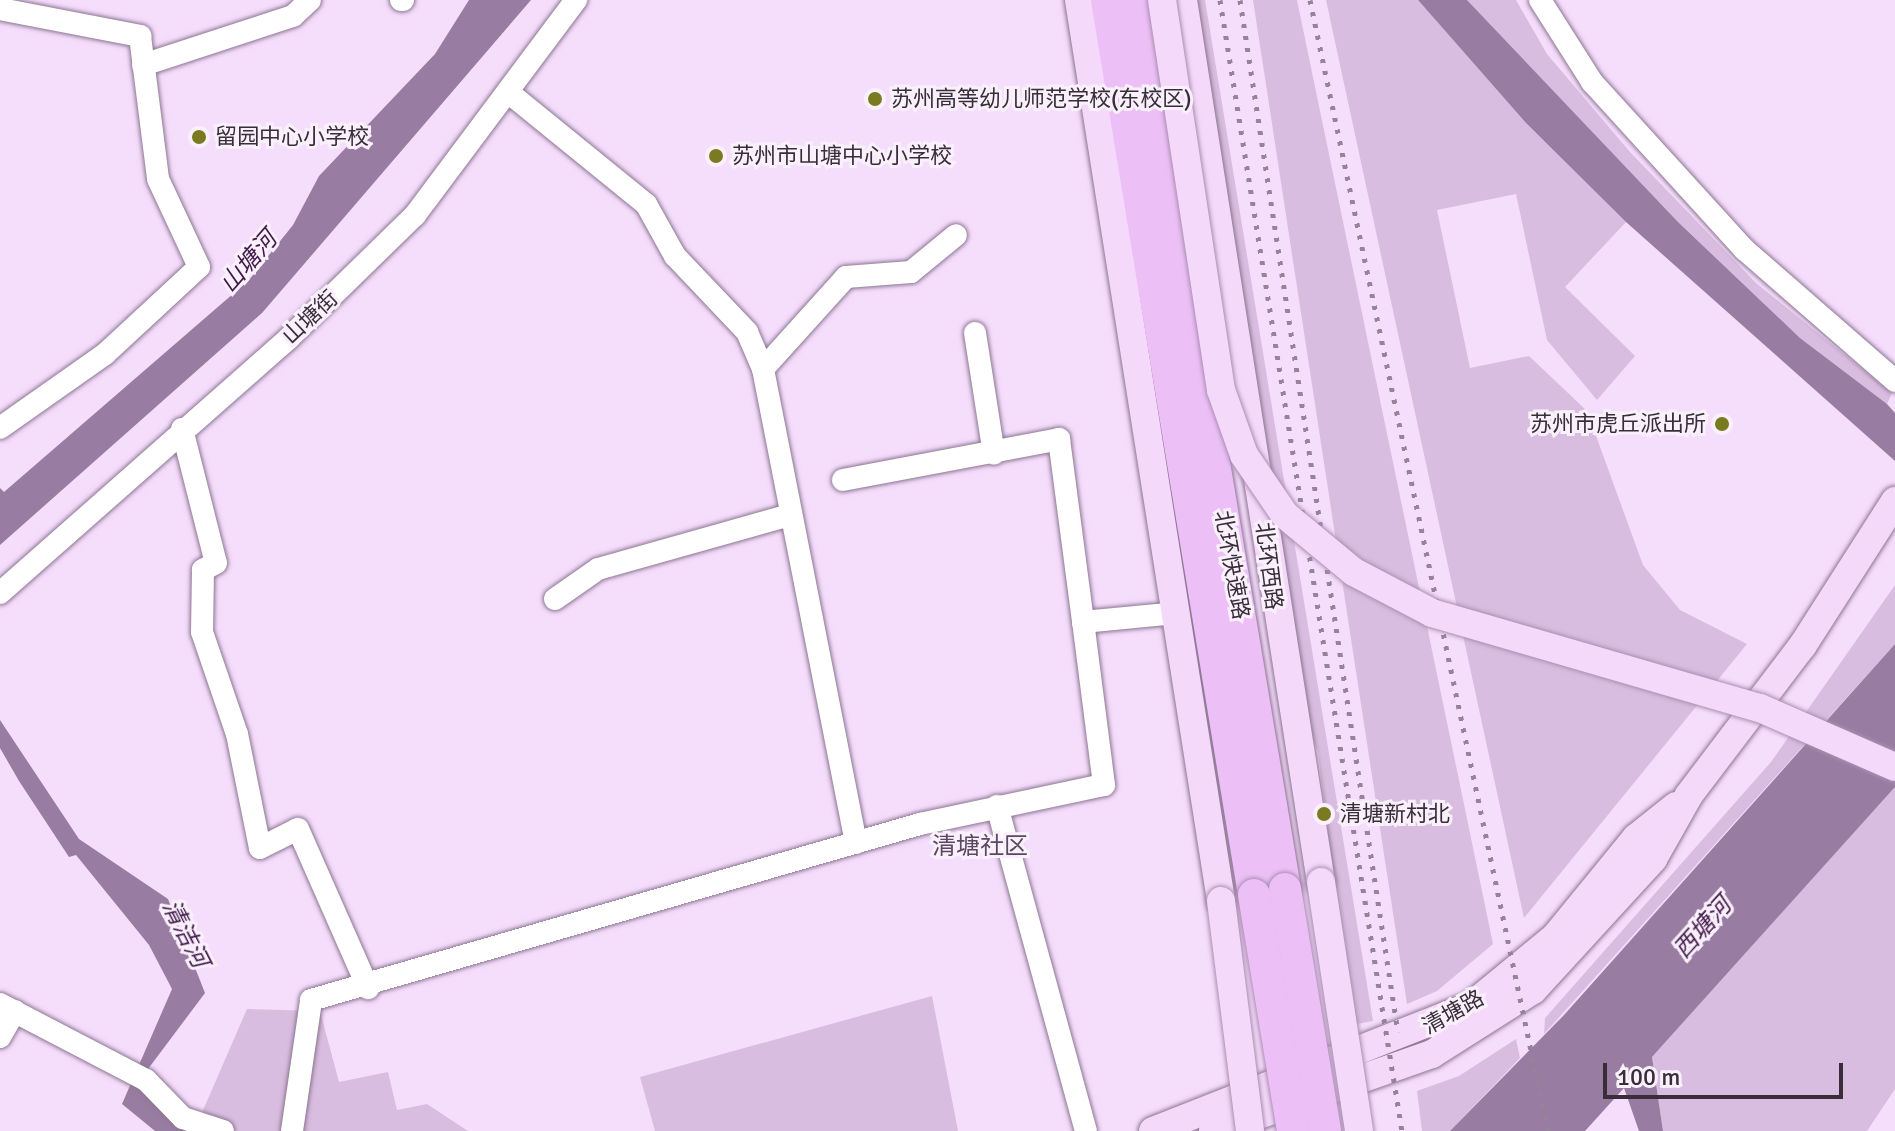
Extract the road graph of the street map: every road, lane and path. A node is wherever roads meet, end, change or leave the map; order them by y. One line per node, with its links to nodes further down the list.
1 (310, 0): 12 (street)
2 (576, 0): 13 (street, 山塘街)
3 (1079, 0): 26 (main road)
4 (1107, 0): 32 (highway, 北环快速路, bridge)
5 (1137, 0): 44 (highway, 北环快速路, bridge)
6 (1162, 0): 28 (main road, bridge)
7 (1183, 0): 45 (main road, 北环西路, bridge)
8 (1540, 0): 17 (street)
9 (0, 9): 12 (street)
10 (0, 22): 11 (street)
11 (132, 39)
12 (143, 65): 18 (street)
13 (508, 92): 16 (street); 19 (street, 山塘街)
14 (956, 235): 16 (street)
15 (975, 333): 20 (street)
16 (763, 369): 23 (street)
17 (1895, 381)
18 (0, 428)
19 (182, 429): 24 (street, 山塘街); 33 (street)
20 (994, 454): 21 (street); 27 (street)
21 (843, 480)
22 (1895, 501): 29 (main road, 清塘路)
23 (787, 516): 25 (street); 31 (street)
24 (0, 593)
25 (555, 599)
26 (1176, 613): 27 (street); 41 (main road, bridge)
27 (1083, 622): 30 (street)
28 (1895, 767)
29 (1689, 795): 39 (main road, 清塘路); 40 (main road, 清塘路)
30 (997, 806): 31 (street); 38 (street)
31 (856, 843): 33 (street)
32 (1266, 967): 42 (highway, bridge); 43 (highway, 北环快速路, bridge)
33 (368, 988): 37 (street)
34 (7, 1008): 35 (street); 36 (street)
35 (0, 1037)
36 (223, 1131)
37 (292, 1131)
38 (1086, 1131)
39 (1153, 1131)
40 (1213, 1131)
41 (1250, 1131)
42 (1269, 1131)
43 (1293, 1131)
44 (1325, 1131)
45 (1359, 1131)

